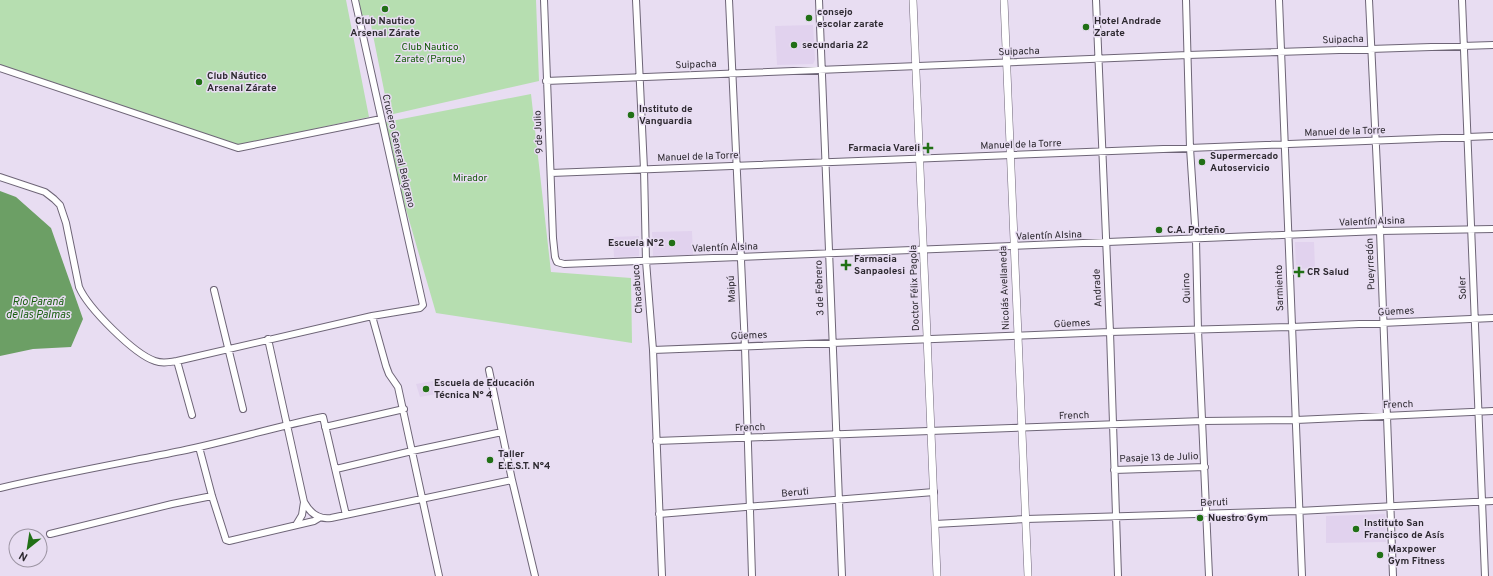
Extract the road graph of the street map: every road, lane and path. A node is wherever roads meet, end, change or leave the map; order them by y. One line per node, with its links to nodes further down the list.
1 (355, 0): 26 (street, Crucero General Belgrano)
2 (544, 0): 25 (street, 9 de Julio)
3 (636, 0): 24 (street, Chacabuco)
4 (729, 0): 23 (street, Maipú)
5 (819, 0): 22 (street, 3 de Febrero)
6 (913, 0): 20 (street, Doctor Félix Pagola)
7 (1004, 0): 19 (street, Nicolás Avellaneda)
8 (1096, 0): 18 (street, Andrade)
9 (1186, 0): 17 (street, Quirno)
10 (1279, 0): 16 (street, Sarmiento)
11 (1369, 0): 15 (street, Pueyrredón)
12 (1462, 0): 14 (street, Soler)
13 (1493, 45): 14 (street, Suipacha)
14 (1463, 46): 15 (street, Suipacha); 28 (street, Soler)
15 (1372, 49): 16 (street, Suipacha); 29 (street, Pueyrredón)
16 (1281, 53): 17 (street, Suipacha); 30 (street, Sarmiento)
17 (1188, 55): 18 (street, Suipacha); 31 (street, Quirno)
18 (1098, 59): 19 (street, Suipacha); 32 (street, Andrade)
19 (1006, 63): 20 (street, Suipacha); 33 (street, Nicolás Avellaneda)
20 (916, 66): 22 (street, Suipacha); 34 (street, Doctor Félix Pagola)
21 (0, 68): 26 (street)
22 (822, 70): 23 (street, Suipacha); 35 (street, 3 de Febrero)
23 (733, 73): 24 (street, Suipacha); 36 (street, Maipú)
24 (639, 77): 25 (street, Suipacha); 37 (street, Chacabuco)
25 (546, 81): 38 (street, 9 de Julio)
26 (381, 119): 53 (street, Crucero General Belgrano)
27 (1493, 136): 28 (street, Manuel de la Torre)
28 (1467, 137): 29 (street, Manuel de la Torre); 41 (street, Soler)
29 (1375, 141): 30 (street, Manuel de la Torre); 42 (street, Pueyrredón)
30 (1285, 144): 31 (street, Manuel de la Torre); 43 (street, Sarmiento)
31 (1190, 148): 32 (street, Manuel de la Torre); 44 (street, Quirno)
32 (1102, 152): 33 (street, Manuel de la Torre); 45 (street, Andrade)
33 (1010, 155): 34 (street, Manuel de la Torre); 46 (street, Nicolás Avellaneda)
34 (920, 158): 35 (street, Manuel de la Torre); 47 (street, Doctor Félix Pagola)
35 (825, 162): 36 (street, Manuel de la Torre); 48 (street, 3 de Febrero)
36 (736, 166): 37 (street, Manuel de la Torre); 49 (street, Maipú)
37 (644, 169): 38 (street, Manuel de la Torre); 50 (street, Chacabuco)
38 (551, 173): 51 (street, 9 de Julio)
39 (0, 177): 67 (street)
40 (1493, 229): 41 (street, Valentín Alsina)
41 (1471, 230): 42 (street, Valentín Alsina); 54 (street, Soler)
42 (1380, 231): 43 (street, Valentín Alsina); 56 (street, Pueyrredón)
43 (1288, 236): 44 (street, Valentín Alsina); 57 (street, Sarmiento)
44 (1196, 240): 45 (street, Valentín Alsina); 58 (street, Quirno)
45 (1106, 243): 46 (street, Valentín Alsina); 59 (street, Andrade)
46 (1014, 247): 47 (street, Valentín Alsina); 60 (street, Nicolás Avellaneda)
47 (924, 250): 48 (street, Valentín Alsina); 62 (street, Doctor Félix Pagola)
48 (829, 254): 49 (street, Valentín Alsina); 63 (street, 3 de Febrero)
49 (740, 257): 50 (street, Valentín Alsina); 64 (street, Maipú)
50 (646, 261): 51 (street, Valentín Alsina); 66 (street, Chacabuco)
51 (557, 262)
52 (214, 290): 65 (street)
53 (372, 316): 61 (street); 70 (street)
54 (1474, 318): 55 (street, Güemes); 56 (street, Güemes); 72 (street, Soler)
55 (1493, 318)
56 (1383, 323): 57 (street, Güemes); 74 (street, Pueyrredón)
57 (1292, 327): 58 (street, Güemes); 75 (street, Sarmiento)
58 (1198, 330): 59 (street, Güemes); 76 (street, Quirno)
59 (1110, 332): 60 (street, Güemes); 78 (street, Andrade)
60 (1017, 336): 62 (street, Güemes); 80 (street, Nicolás Avellaneda)
61 (268, 339): 65 (street); 77 (street)
62 (928, 340): 63 (street, Güemes); 82 (street, Doctor Félix Pagola)
63 (832, 343): 64 (street, Güemes); 83 (street, 3 de Febrero)
64 (745, 346): 66 (street, Güemes); 84 (street, Maipú)
65 (227, 349): 67 (street); 69 (street)
66 (652, 350): 85 (street, Chacabuco)
67 (177, 361): 73 (street)
68 (489, 370): 81 (street)
69 (242, 409)
70 (404, 409): 79 (street); 87 (street)
71 (1493, 411): 72 (street, French)
72 (1478, 412): 74 (street, French); 99 (street, Soler)
73 (192, 415)
74 (1386, 415): 75 (street, French); 100 (street, Pueyrredón)
75 (1296, 420): 76 (street, French); 102 (street, Sarmiento)
76 (1203, 421): 78 (street, French); 88 (street, Quirno)
77 (286, 424): 79 (street); 86 (street); 98 (street)
78 (1112, 424): 80 (street, French); 90 (street, Andrade)
79 (325, 427): 89 (street)
80 (1022, 427): 82 (street, French); 108 (street, Nicolás Avellaneda)
81 (502, 432): 87 (street); 91 (street)
82 (932, 432): 83 (street, French); 93 (street, Doctor Félix Pagola)
83 (836, 434): 84 (street, French); 96 (street, 3 de Febrero)
84 (748, 438): 85 (street, French); 101 (street, Maipú)
85 (656, 442): 104 (street, Chacabuco)
86 (199, 447): 92 (street); 94 (street)
87 (412, 450): 89 (street); 95 (street)
88 (1205, 467): 90 (street, Pasaje 13 de Julio); 103 (street, Quirno)
89 (336, 469): 105 (street)
90 (1114, 470): 106 (street, Andrade)
91 (512, 480): 95 (street); 113 (street)
92 (0, 488)
93 (934, 492): 96 (street, Beruti); 109 (street, Doctor Félix Pagola)
94 (212, 496): 110 (street); 111 (street)
95 (423, 499): 105 (street); 112 (street)
96 (838, 499): 101 (street, Beruti); 116 (street, 3 de Febrero)
97 (1493, 501): 99 (street, Beruti)
98 (304, 502): 107 (street); 110 (street)
99 (1481, 502): 100 (street, Beruti); 123 (street, Soler)
100 (1390, 506): 102 (street, Beruti); 122 (street, Pueyrredón)
101 (750, 507): 104 (street, Beruti); 115 (street, Maipú)
102 (1298, 511): 103 (street, Beruti); 121 (street, Sarmiento)
103 (1206, 513): 106 (street, Beruti); 120 (street, Quirno)
104 (659, 514): 114 (street, Chacabuco)
105 (346, 515): 107 (street)
106 (1115, 516): 108 (street, Beruti); 119 (street, Andrade)
107 (319, 518): 110 (street)
108 (1026, 519): 109 (street, Beruti); 118 (street, Nicolás Avellaneda)
109 (935, 524): 117 (street, Doctor Félix Pagola)
110 (296, 525)
111 (50, 534)
112 (439, 576)
113 (535, 576)
114 (662, 576)
115 (752, 576)
116 (842, 576)
117 (937, 576)
118 (1028, 576)
119 (1118, 576)
120 (1209, 576)
121 (1302, 576)
122 (1393, 576)
123 (1485, 576)

